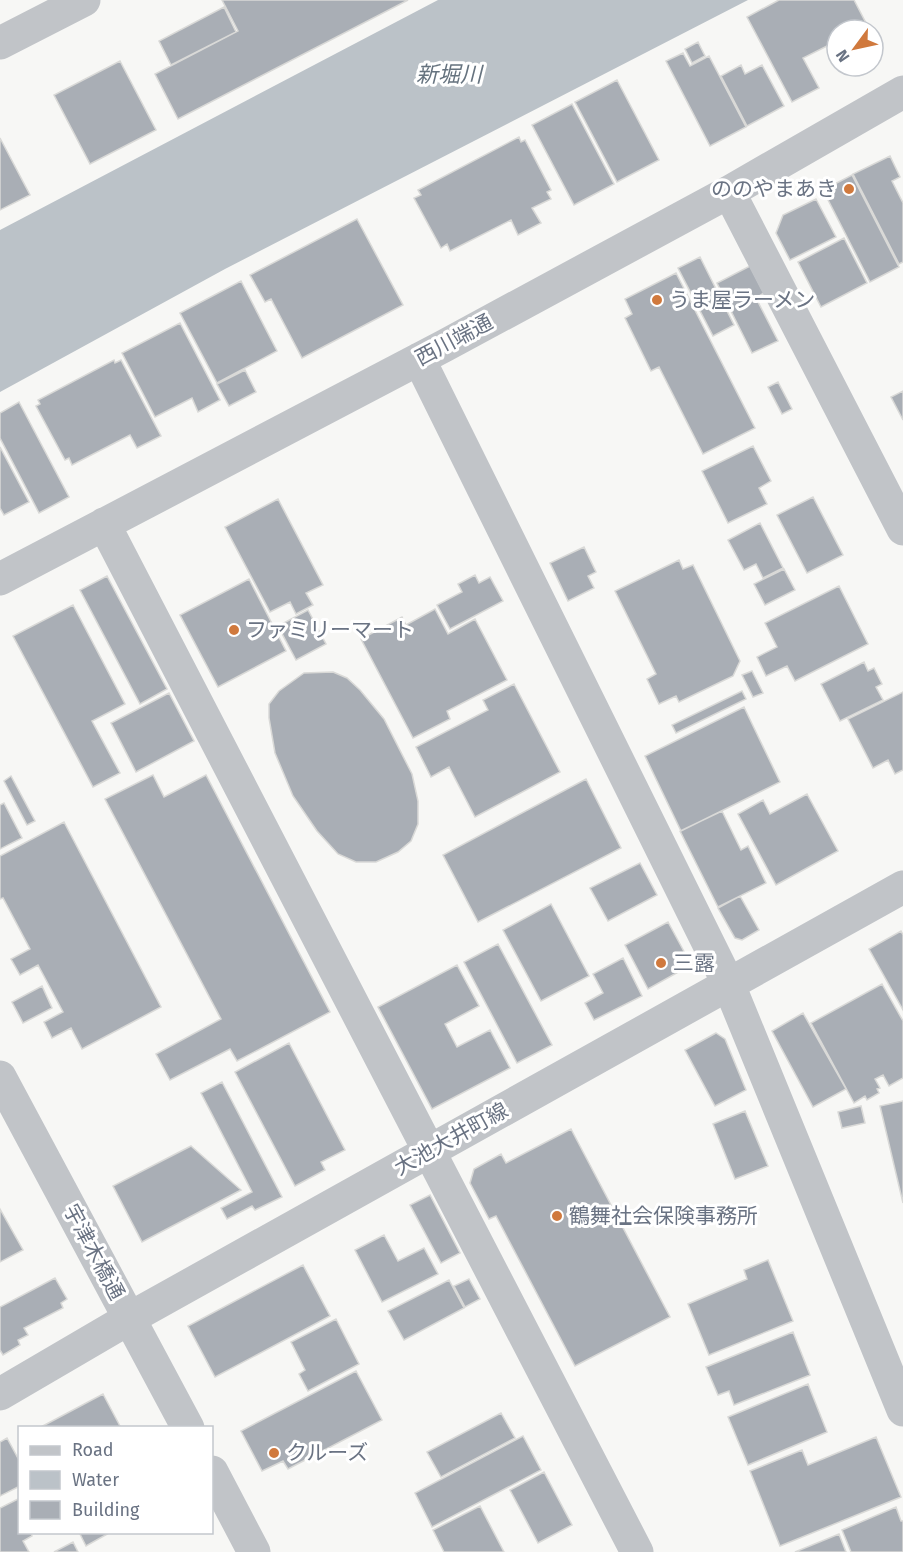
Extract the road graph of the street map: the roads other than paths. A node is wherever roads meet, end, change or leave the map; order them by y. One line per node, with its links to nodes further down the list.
1 (84, 0): 2 (street)
2 (48, 8): 3 (street)
3 (0, 43)
4 (903, 92): 5 (street, 西川端通)
5 (729, 192): 6 (street, 西川端通); 8 (street)
6 (419, 359): 7 (street, 西川端通); 11 (street)
7 (104, 524): 9 (street, 西川端通); 13 (street)
8 (903, 529)
9 (0, 579)
10 (903, 887): 11 (street, 大池大井町線)
11 (729, 985): 13 (street, 大池大井町線); 16 (street)
12 (0, 1077): 14 (street, 宇津木橋通)
13 (429, 1151): 14 (street, 大池大井町線); 20 (street)
14 (130, 1318): 15 (street, 大池大井町線); 17 (street, 宇津木橋通)
15 (0, 1394)
16 (903, 1410)
17 (187, 1426)
18 (213, 1474): 19 (street)
19 (254, 1552)
20 (637, 1552)

